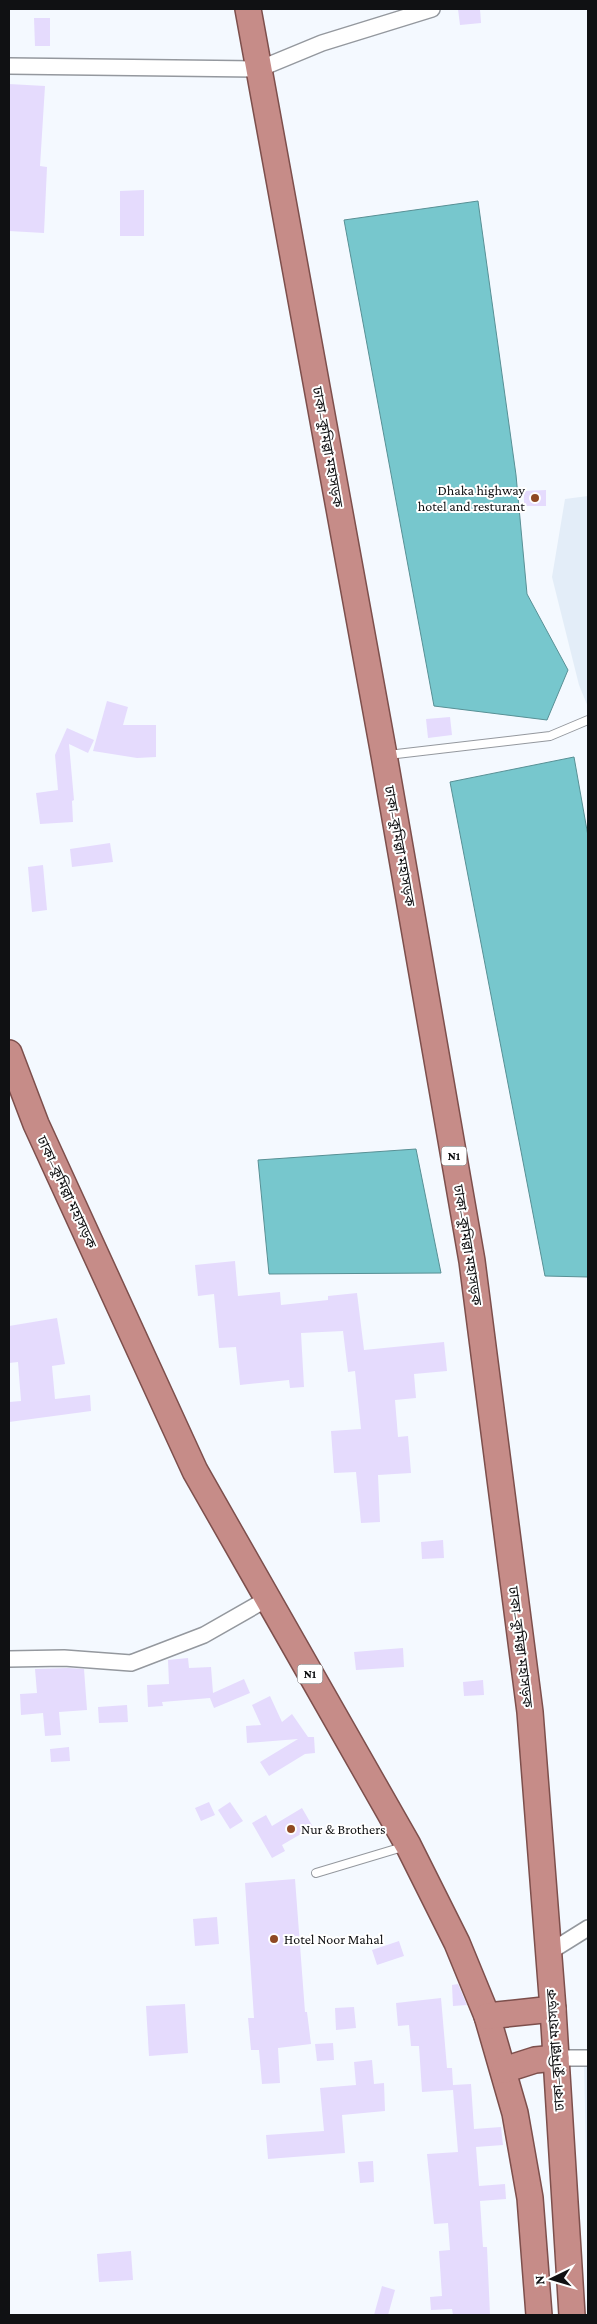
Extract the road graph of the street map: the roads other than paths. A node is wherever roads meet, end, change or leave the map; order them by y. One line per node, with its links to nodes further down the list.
1 (248, 9): 4 (highway, ঢাকা–কুমিল্লা মহাসড়ক / N1)
2 (432, 9): 4 (street)
3 (9, 66): 4 (street)
4 (259, 69): 6 (highway, ঢাকা–কুমিল্লা মহাসড়ক / N1)
5 (588, 720): 6 (lane)
6 (384, 755): 13 (highway, ঢাকা–কুমিল্লা মহাসড়ক / N1)
7 (9, 1053): 8 (highway, ঢাকা–কুমিল্লা মহাসড়ক / N1)
8 (267, 1599): 9 (street); 10 (highway, ঢাকা–কুমিল্লা মহাসড়ক / N1)
9 (9, 1659)
10 (408, 1845): 11 (lane); 15 (highway, ঢাকা–কুমিল্লা মহাসড়ক / N1)
11 (316, 1873)
12 (588, 1928): 13 (street)
13 (548, 1953): 14 (highway, ঢাকা–কুমিল্লা মহাসড়ক / N1)
14 (553, 2010): 15 (highway); 16 (highway, ঢাকা–কুমিল্লা মহাসড়ক / N1)
15 (487, 2016): 18 (highway, ঢাকা–কুমিল্লা মহাসড়ক / N1)
16 (556, 2058): 17 (street); 18 (highway); 20 (highway, ঢাকা–কুমিল্লা মহাসড়ক / N1)
17 (588, 2058)
18 (504, 2070): 19 (highway, ঢাকা–কুমিল্লা মহাসড়ক / N1)
19 (539, 2315)
20 (572, 2315)

